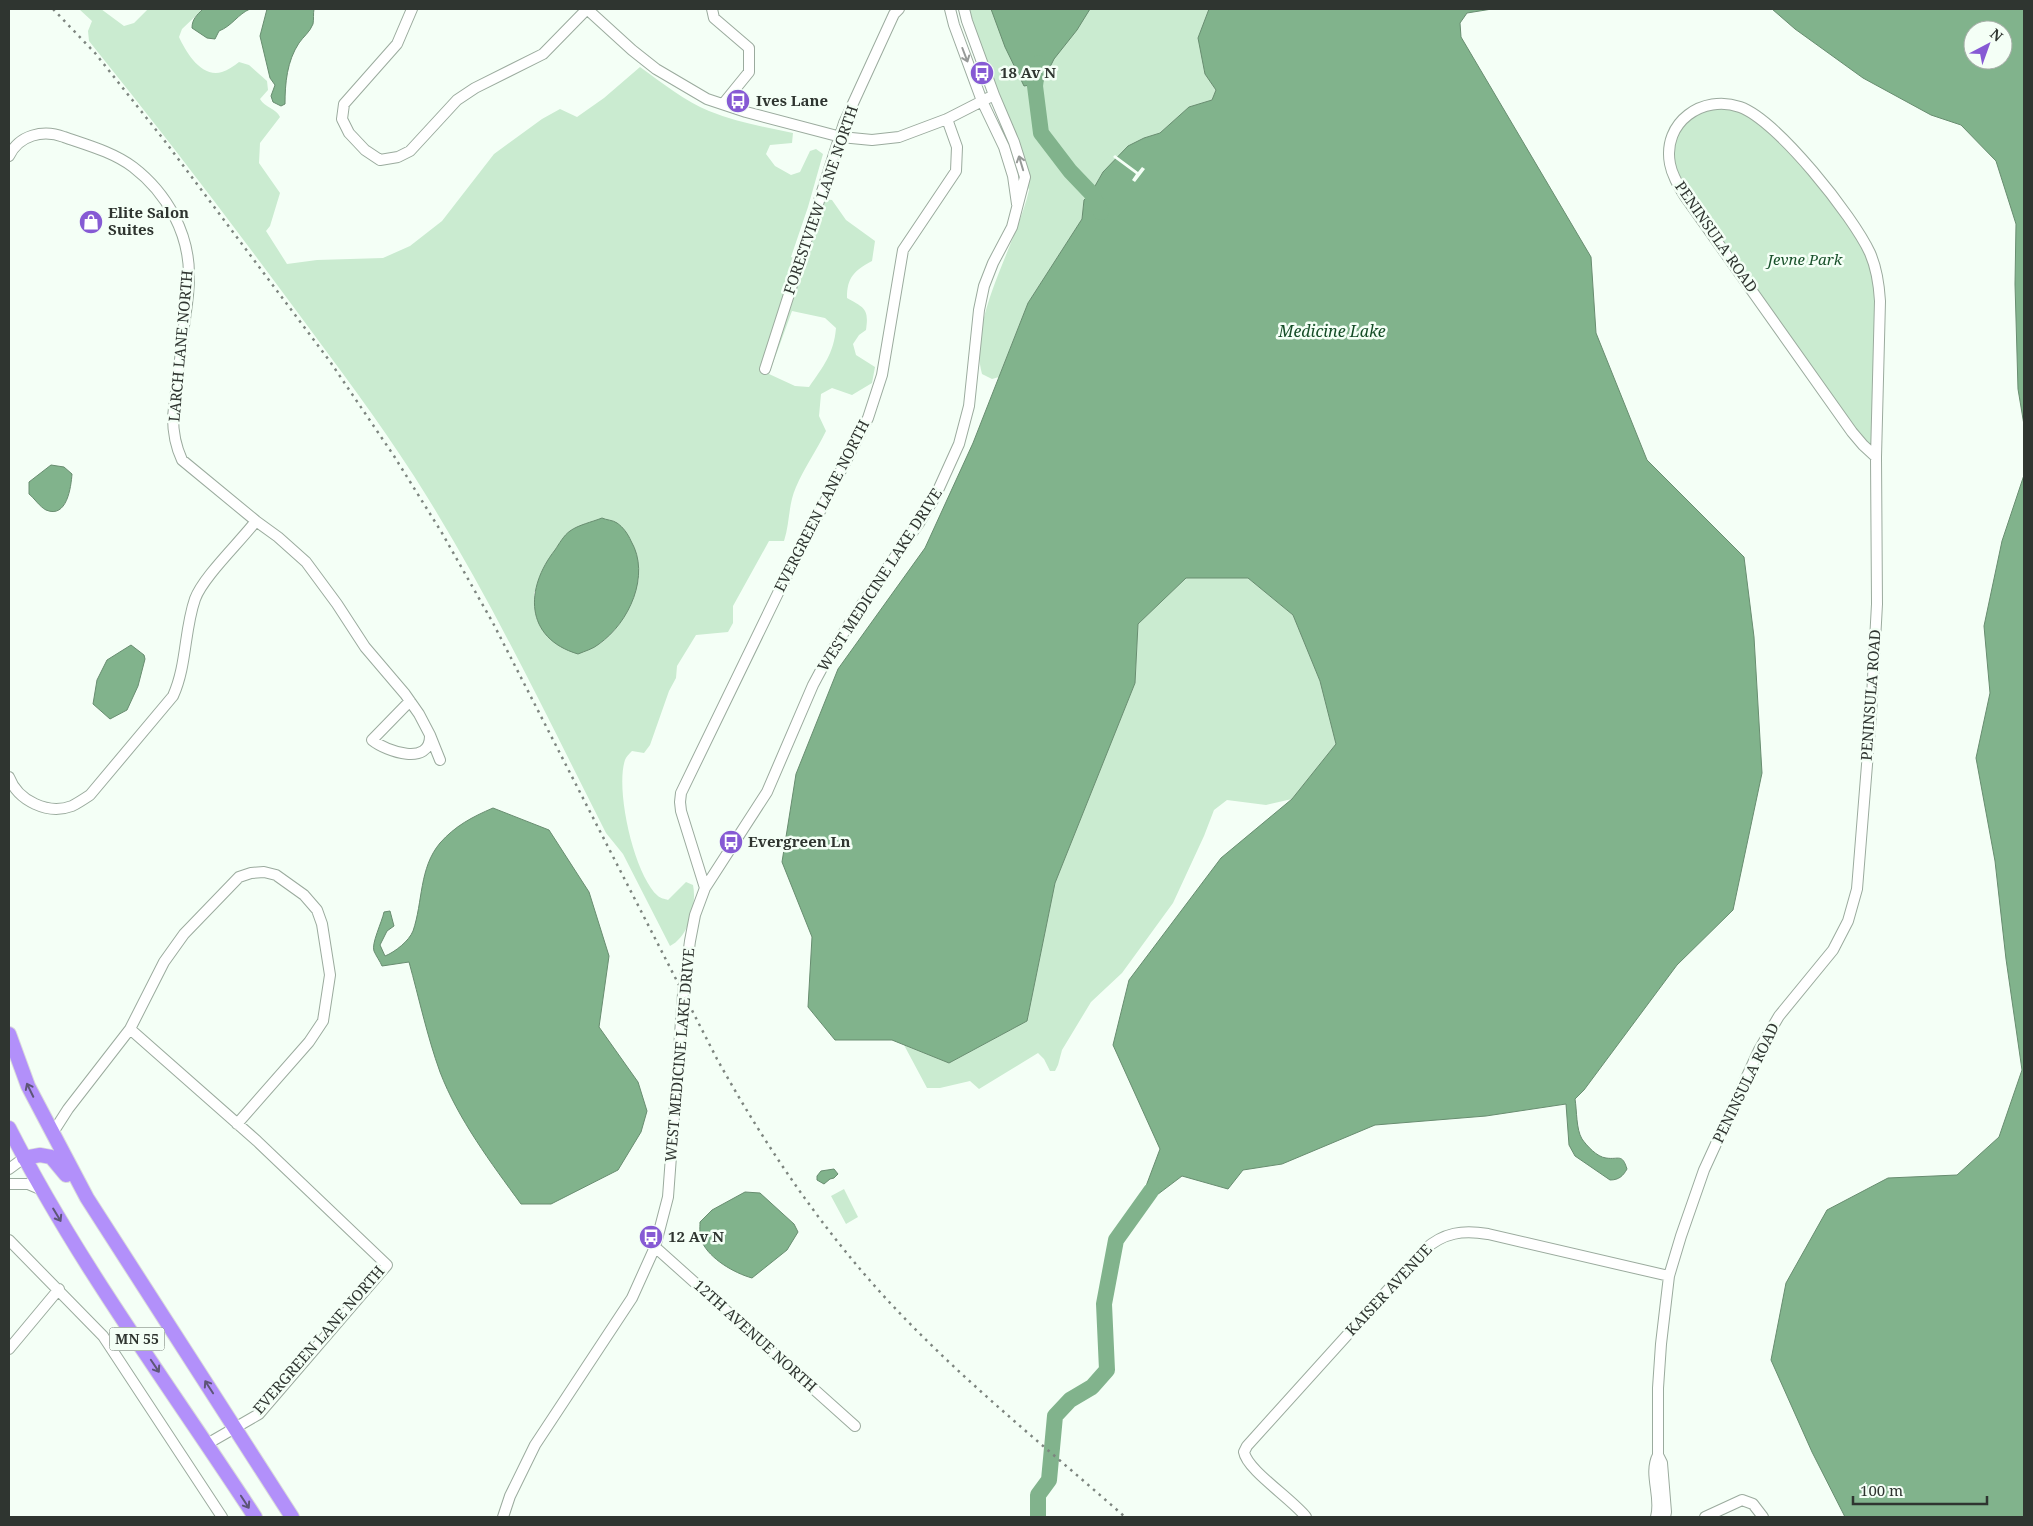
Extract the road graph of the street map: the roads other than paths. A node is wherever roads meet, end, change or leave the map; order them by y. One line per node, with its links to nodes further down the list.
1 (412, 9): 2 (street)
2 (587, 9): 9 (street)
3 (712, 9): 9 (street)
4 (899, 9): 11 (street, FORESTVIEW LANE NORTH)
5 (950, 9): 8 (street, one-way to 8)
6 (964, 9): 7 (street, WEST MEDICINE LAKE DRIVE)
7 (994, 95): 8 (street); 13 (street, WEST MEDICINE LAKE DRIVE, one-way to 7)
8 (982, 101): 10 (street); 13 (street)
9 (723, 104): 11 (street)
10 (947, 119): 11 (street); 21 (street, EVERGREEN LANE NORTH)
11 (841, 137): 14 (street, FORESTVIEW LANE NORTH)
12 (9, 156): 16 (street, LARCH LANE NORTH)
13 (1017, 210): 21 (street, WEST MEDICINE LAKE DRIVE)
14 (765, 369)
15 (1876, 457): 15 (street, PENINSULA ROAD); 34 (street, PENINSULA ROAD)
16 (256, 522): 17 (street, LARCH LANE NORTH); 20 (street)
17 (410, 701): 18 (street, LARCH LANE NORTH); 18 (street)
18 (430, 735): 19 (street, LARCH LANE NORTH)
19 (440, 760)
20 (9, 777)
21 (705, 888): 32 (street, WEST MEDICINE LAKE DRIVE)
22 (130, 1029): 24 (street); 24 (street); 26 (street)
23 (9, 1034): 26 (highway, MN 55, one-way to 23)
24 (237, 1124): 38 (street, EVERGREEN LANE NORTH)
25 (9, 1128): 27 (highway, MN 55)
26 (52, 1134): 33 (highway, MN 55)
27 (24, 1158): 28 (street); 30 (highway, MN 55); 33 (highway)
28 (9, 1169)
29 (9, 1184): 30 (street)
30 (42, 1190): 39 (highway, MN 55, one-way to 39)
31 (9, 1240): 35 (street)
32 (655, 1247): 37 (street, 12TH AVENUE NORTH); 44 (street, WEST MEDICINE LAKE DRIVE)
33 (119, 1248): 38 (highway, MN 55, one-way to 33)
34 (1669, 1276): 40 (street, PENINSULA ROAD); 45 (street, KAISER AVENUE)
35 (59, 1289): 36 (street); 41 (street)
36 (9, 1349)
37 (855, 1426)
38 (235, 1428): 39 (street, EVERGREEN LANE NORTH); 43 (highway, MN 55)
39 (207, 1444): 42 (highway, MN 55, one-way to 42)
40 (1658, 1455): 46 (street, PENINSULA ROAD); 47 (street, PENINSULA ROAD)
41 (222, 1517)
42 (254, 1517)
43 (292, 1517)
44 (503, 1517)
45 (1306, 1517)
46 (1656, 1517)
47 (1665, 1517)
48 (1705, 1517): 49 (street)
49 (1763, 1517)

